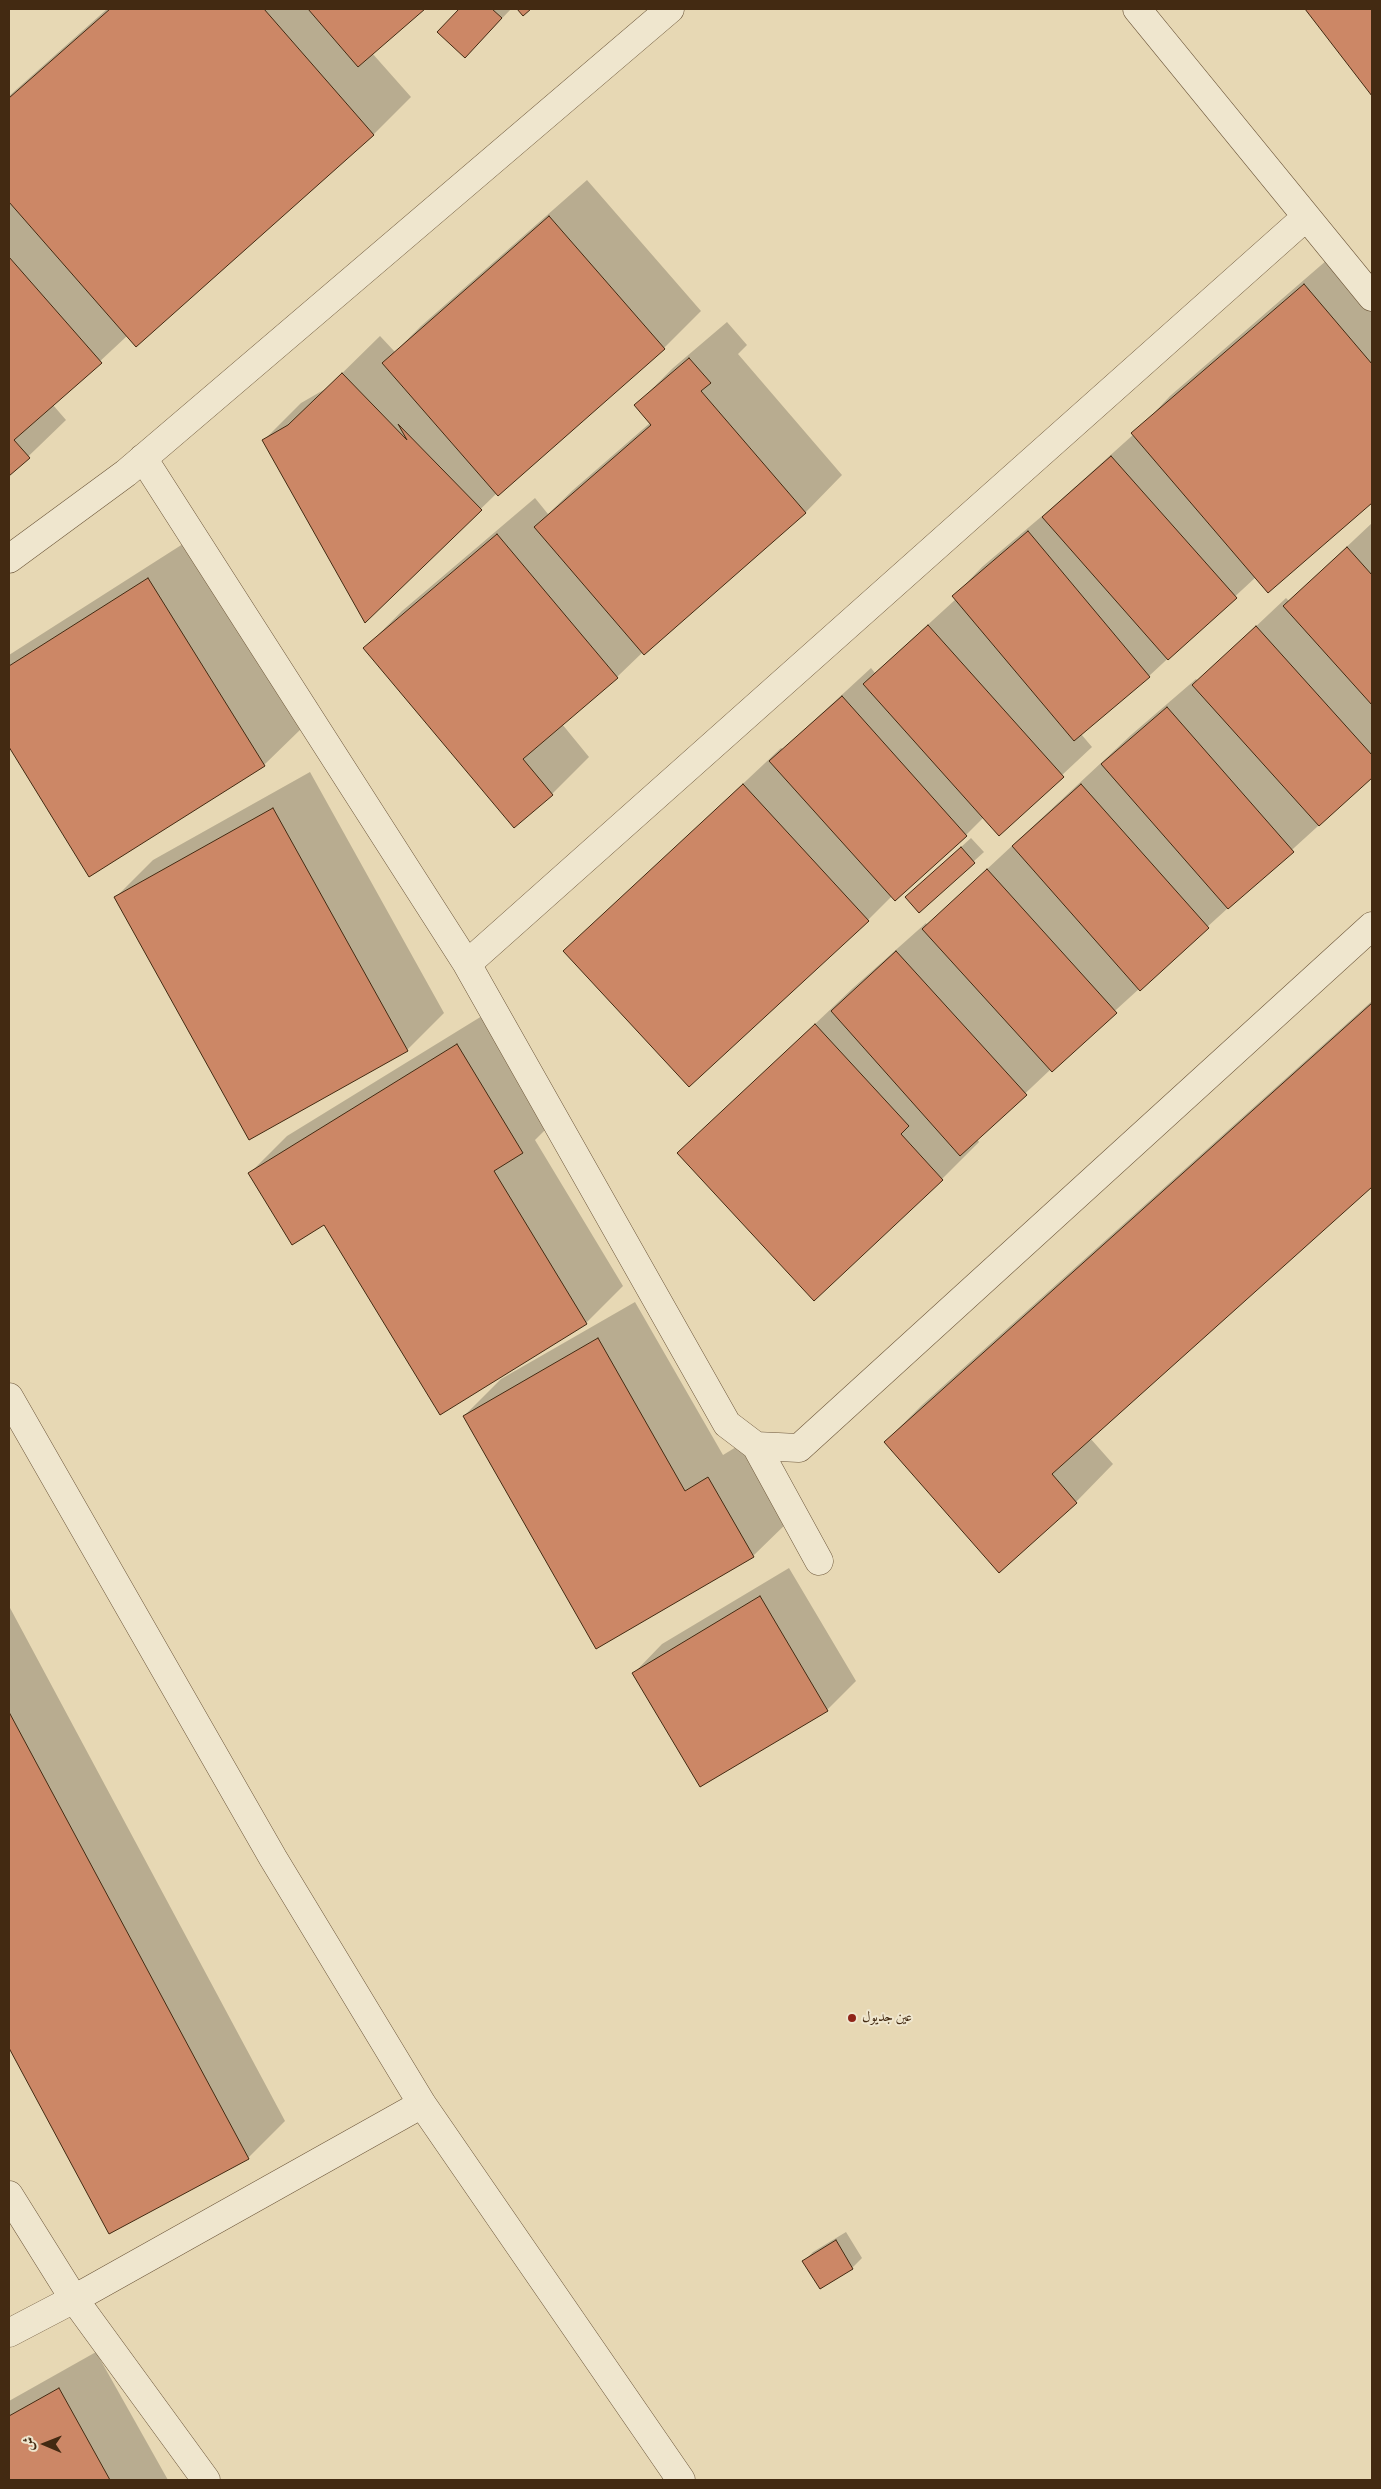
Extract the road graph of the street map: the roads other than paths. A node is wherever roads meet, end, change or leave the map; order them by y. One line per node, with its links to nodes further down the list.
1 (670, 9): 5 (street)
2 (1137, 9): 3 (street)
3 (1306, 217): 4 (street); 8 (street)
4 (1372, 297)
5 (143, 458): 6 (street); 8 (street)
6 (9, 559)
7 (1372, 926): 10 (street)
8 (467, 964): 10 (street)
9 (9, 1397): 12 (street)
10 (756, 1446): 11 (street)
11 (819, 1562)
12 (422, 2104): 14 (street); 17 (street)
13 (9, 2195): 14 (street)
14 (74, 2299): 15 (street); 16 (street)
15 (9, 2333)
16 (206, 2480)
17 (681, 2480)

